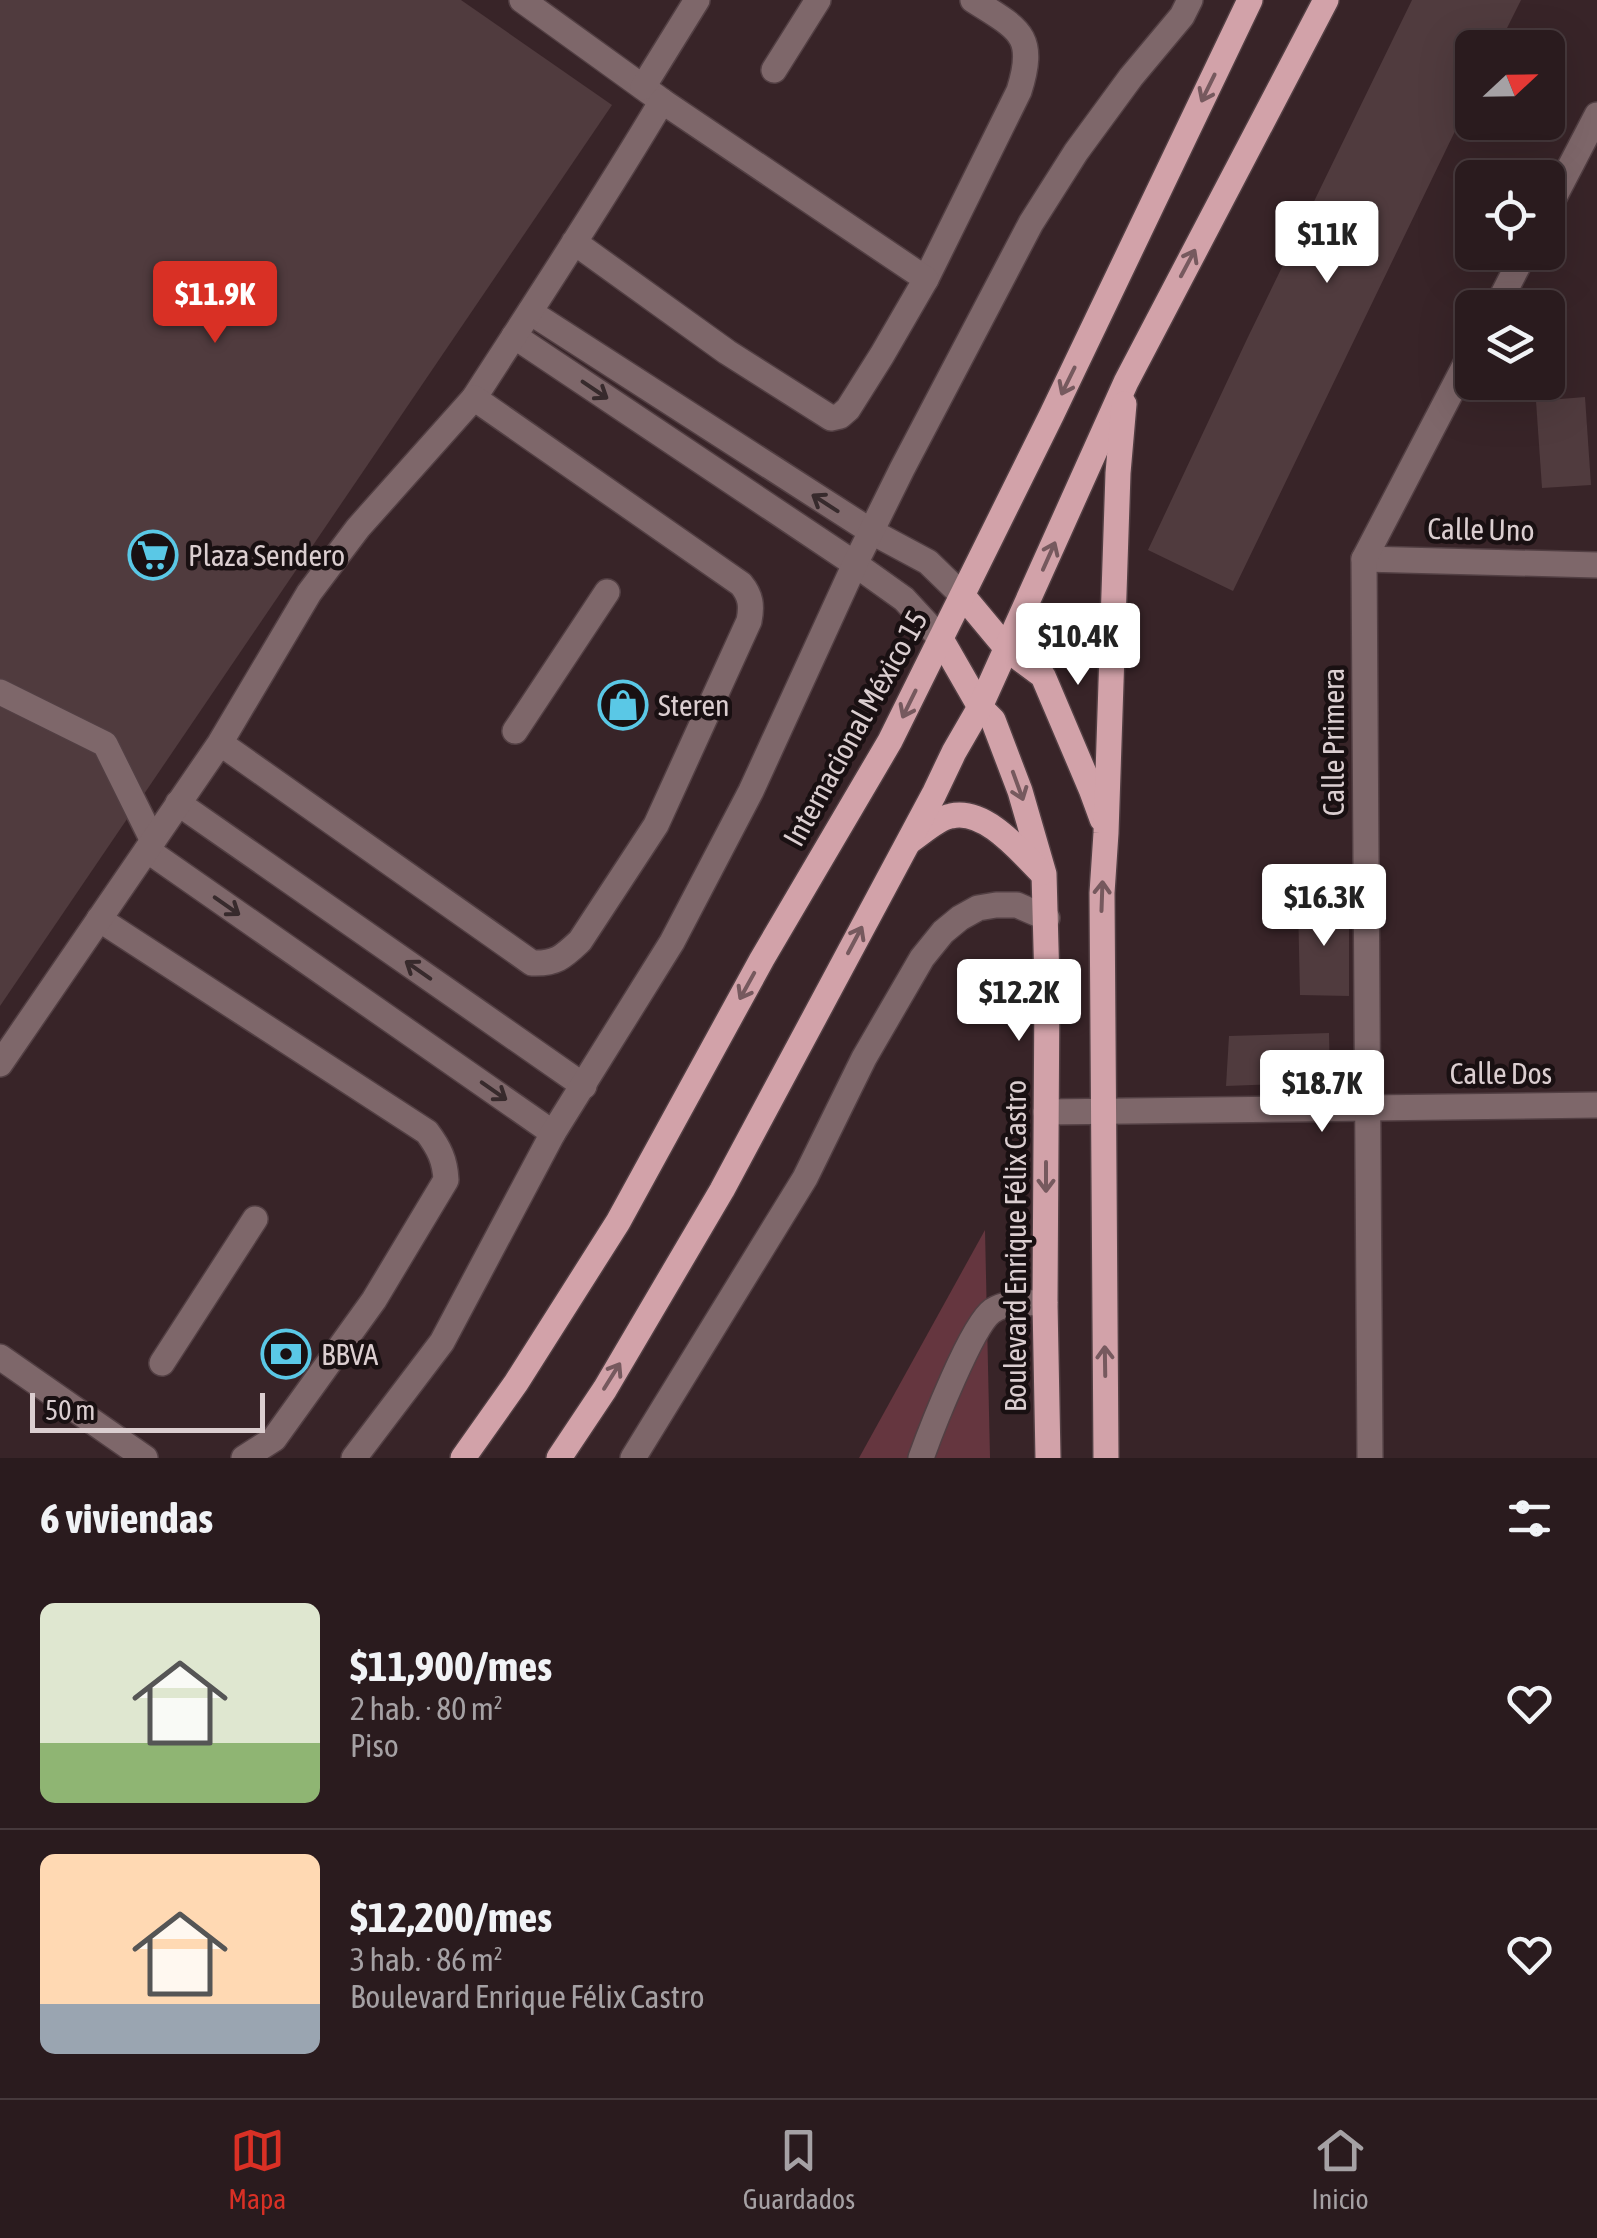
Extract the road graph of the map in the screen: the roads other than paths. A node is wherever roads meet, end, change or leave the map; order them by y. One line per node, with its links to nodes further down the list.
1 (522, 0): 9 (street)
2 (698, 0): 9 (street)
3 (818, 0): 8 (street)
4 (973, 0): 13 (street)
5 (1190, 0): 19 (street)
6 (1250, 0): 24 (main road, Internacional México 15, one-way to 24)
7 (1326, 0): 16 (main road, one-way to 7)
8 (774, 70)
9 (652, 94): 12 (street); 13 (street)
10 (1597, 115): 11 (street)
11 (1565, 176)
12 (574, 242): 13 (street); 14 (street)
13 (926, 279)
14 (530, 312): 15 (street); 19 (street, one-way to 14)
15 (514, 336): 18 (street); 21 (street, one-way to 21)
16 (1126, 382): 26 (main road, one-way to 16); 32 (main road)
17 (1455, 384): 20 (street, Calle Primera)
18 (474, 398): 30 (street); 30 (street)
19 (872, 532): 21 (street); 24 (street)
20 (1364, 558): 22 (street, Calle Uno); 41 (street, Calle Primera)
21 (856, 564): 25 (street); 39 (street)
22 (1597, 564)
23 (607, 592): 29 (street)
24 (964, 596): 25 (main road, Internacional México 15); 26 (main road)
25 (941, 639): 28 (main road, Boulevard Enrique Félix Castro); 52 (main road, Internacional México 15, one-way to 52)
26 (1008, 650): 28 (main road); 32 (main road)
27 (0, 692): 34 (street)
28 (980, 707): 33 (main road); 35 (main road, Boulevard Enrique Félix Castro, one-way to 35)
29 (515, 731)
30 (220, 743): 31 (street)
31 (178, 803): 34 (street); 39 (street, one-way to 31)
32 (1106, 833): 42 (main road, one-way to 32)
33 (906, 844): 35 (main road); 53 (main road, one-way to 33)
34 (150, 845): 37 (street); 44 (street, one-way to 44)
35 (1044, 874): 36 (main road, Boulevard Enrique Félix Castro)
36 (1047, 918): 43 (main road, Boulevard Enrique Félix Castro); 54 (street)
37 (98, 919): 38 (street); 50 (street)
38 (0, 1064)
39 (584, 1086): 44 (street)
40 (1597, 1105): 41 (street, Calle Dos)
41 (1368, 1106): 42 (street, Calle Dos); 58 (street, Calle Primera)
42 (1102, 1111): 43 (street, Calle Dos); 57 (main road, one-way to 42)
43 (1046, 1112): 46 (main road, Boulevard Enrique Félix Castro, one-way to 46)
44 (553, 1133): 51 (street)
45 (255, 1220): 48 (street)
46 (1046, 1304): 55 (street); 56 (main road, Boulevard Enrique Félix Castro)
47 (0, 1357): 49 (street)
48 (162, 1363)
49 (145, 1458)
50 (244, 1458)
51 (354, 1458)
52 (463, 1458)
53 (559, 1458)
54 (634, 1458)
55 (921, 1458)
56 (1048, 1458)
57 (1106, 1458)
58 (1370, 1458)

